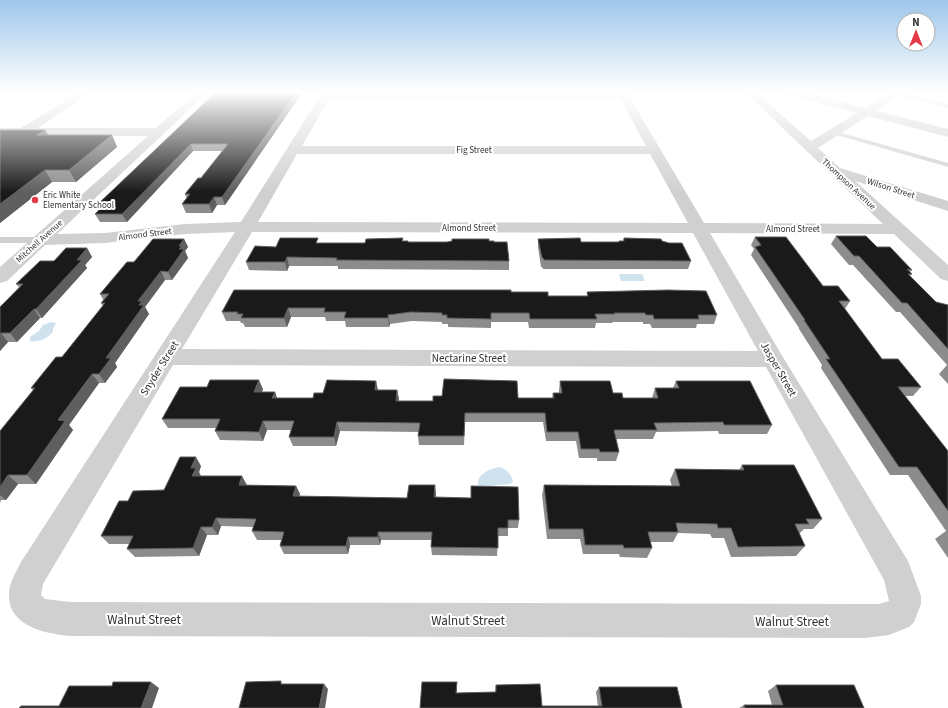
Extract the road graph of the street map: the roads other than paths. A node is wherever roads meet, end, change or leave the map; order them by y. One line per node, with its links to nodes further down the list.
1 (33, 126): 9 (street)
2 (165, 126): 10 (street, Mitchell Avenue)
3 (306, 126): 14 (street, Snyder Street)
4 (641, 126): 15 (street, Jasper Street)
5 (787, 126): 13 (street, Thompson Avenue)
6 (846, 126): 11 (street)
7 (921, 126): 12 (street)
8 (0, 132): 9 (street)
9 (24, 132): 10 (street)
10 (158, 132): 23 (street, Mitchell Avenue)
11 (835, 133): 13 (street); 16 (lane)
12 (948, 133)
13 (810, 147): 17 (street, Thompson Avenue)
14 (292, 150): 15 (street, Fig Street); 19 (street, Snyder Street)
15 (655, 150): 20 (street, Jasper Street)
16 (948, 165)
17 (834, 169): 18 (street, Wilson Street); 21 (street, Thompson Avenue)
18 (948, 206)
19 (246, 228): 20 (street, Almond Street); 23 (street, Almond Street); 26 (street, Snyder Street)
20 (699, 228): 21 (street, Almond Street); 27 (street, Jasper Street)
21 (898, 229): 24 (street, Thompson Avenue)
22 (0, 240): 23 (lane)
23 (40, 240): 25 (street, Mitchell Avenue)
24 (948, 275)
25 (0, 277)
26 (166, 357): 27 (street, Nectarine Street); 28 (street, Snyder Street)
27 (773, 359): 29 (street, Jasper Street)
28 (70, 619): 29 (street, Walnut Street)
29 (865, 621)

